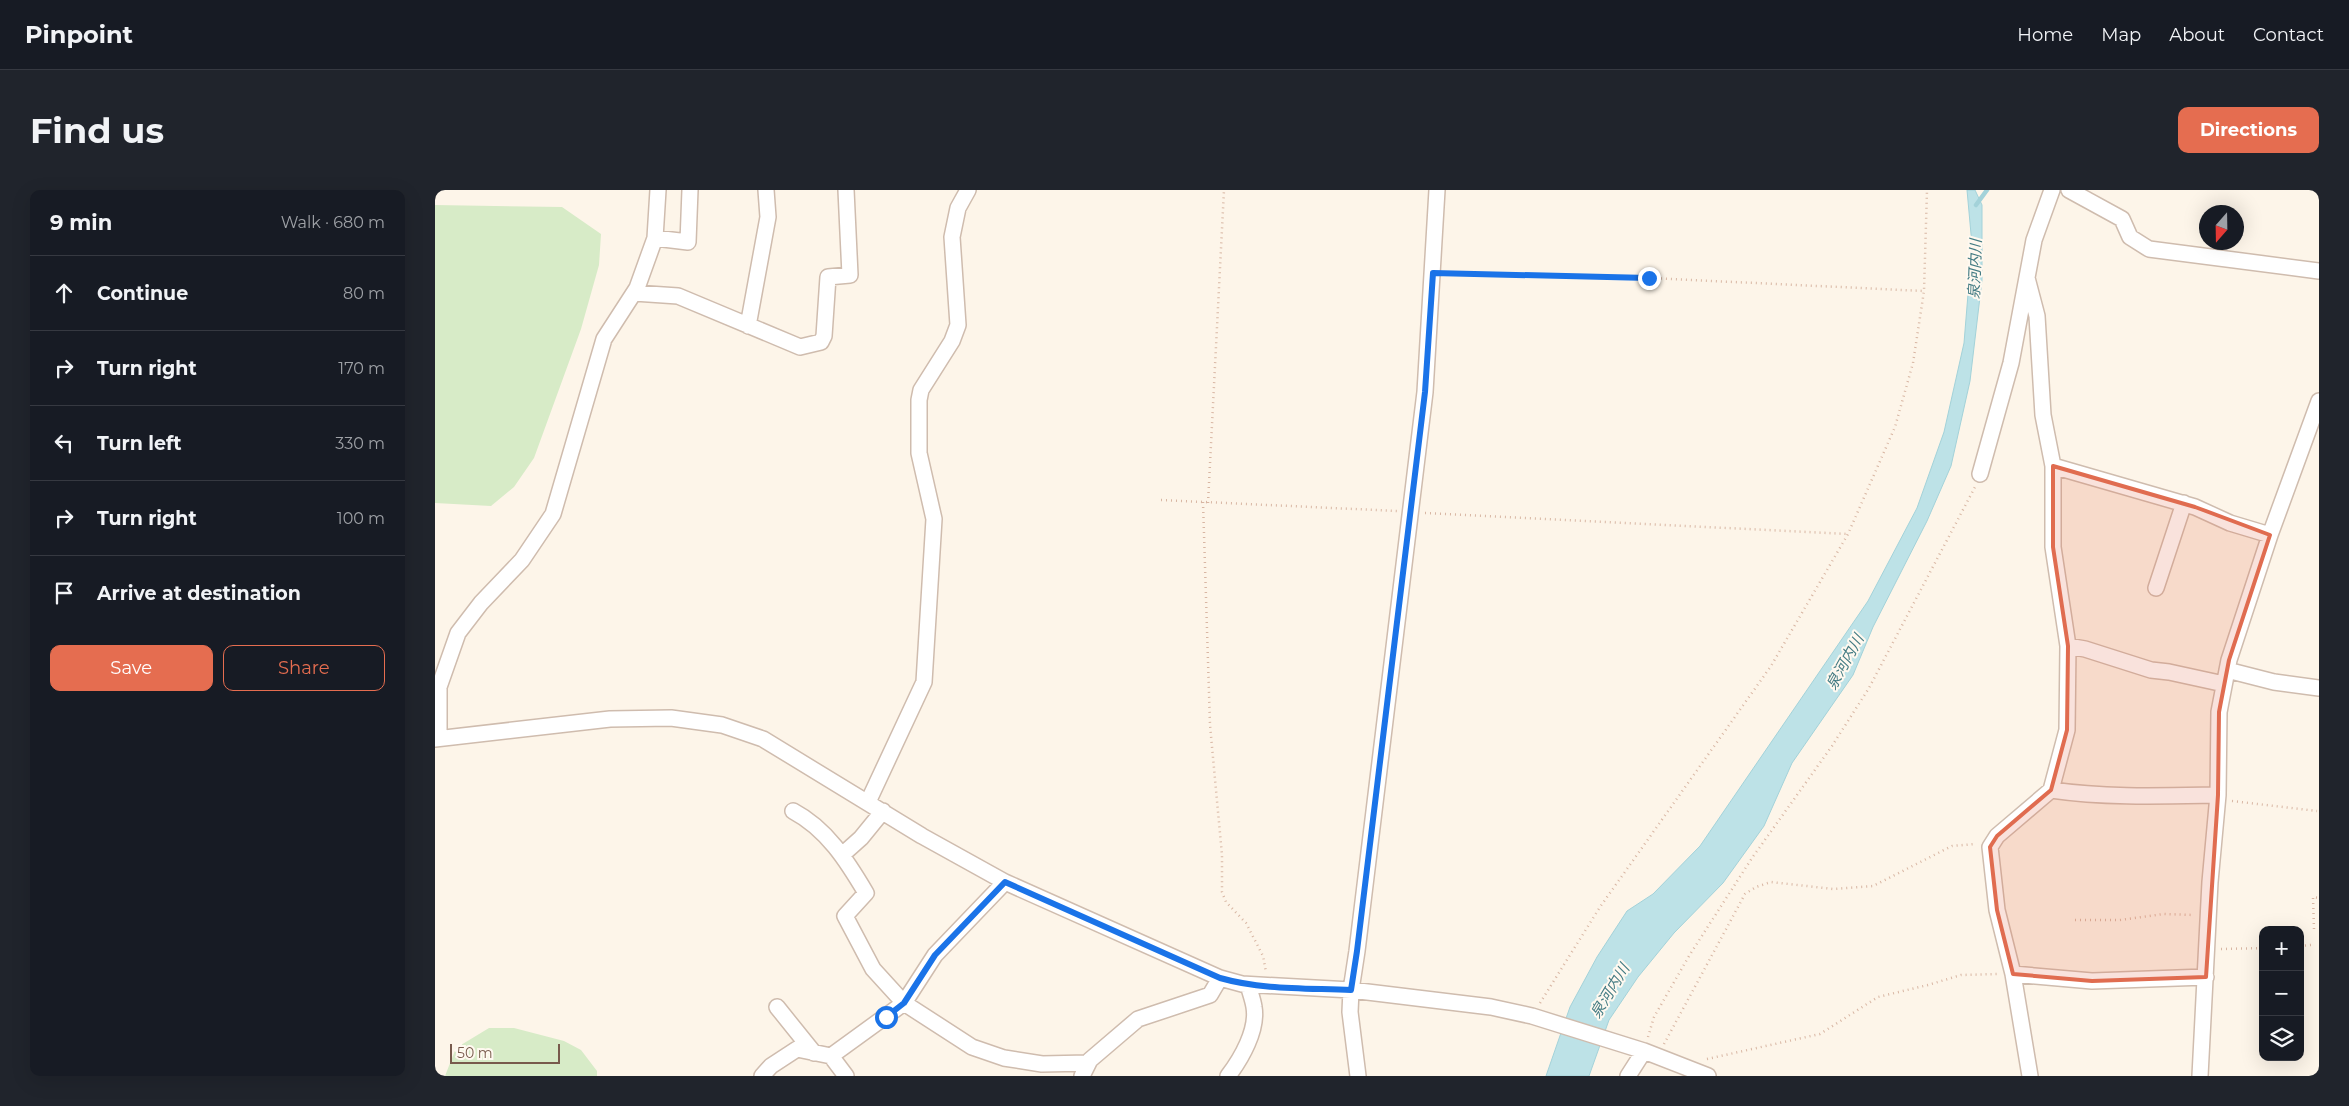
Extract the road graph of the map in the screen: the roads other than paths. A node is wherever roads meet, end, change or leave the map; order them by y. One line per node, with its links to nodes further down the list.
1 (658, 190): 9 (street)
2 (690, 190): 9 (street)
3 (766, 190): 13 (street)
4 (846, 190): 13 (street)
5 (967, 190): 26 (street)
6 (1437, 190): 35 (street)
7 (2052, 190): 11 (street)
8 (2069, 190): 10 (street)
9 (655, 238): 12 (street)
10 (2319, 271)
11 (2027, 278): 15 (street); 16 (street)
12 (634, 293): 13 (street); 23 (street)
13 (747, 326)
14 (2319, 401): 18 (street)
15 (2053, 466): 17 (street); 20 (street)
16 (1980, 474)
17 (2185, 504): 18 (street); 19 (street)
18 (2270, 535): 21 (street)
19 (2157, 588)
20 (2068, 646): 21 (street); 24 (street)
21 (2225, 677): 22 (street); 25 (street)
22 (2319, 688)
23 (437, 738): 26 (street)
24 (2051, 790): 25 (street); 31 (street)
25 (2218, 797): 32 (street)
26 (868, 802): 28 (street)
27 (793, 811): 29 (street)
28 (883, 811): 29 (street); 30 (street)
29 (842, 855): 36 (street)
30 (1005, 882): 33 (street); 36 (street)
31 (2013, 974): 32 (street); 48 (street)
32 (2205, 977): 49 (street)
33 (1220, 978): 34 (street); 41 (street)
34 (1248, 985): 35 (street); 44 (street)
35 (1351, 990): 39 (street); 45 (street)
36 (904, 1003): 40 (street); 41 (street)
37 (777, 1007): 38 (street)
38 (814, 1052): 40 (street); 42 (street)
39 (1651, 1053): 46 (street); 47 (street)
40 (831, 1056): 43 (street)
41 (1085, 1070)
42 (762, 1076)
43 (846, 1076)
44 (1228, 1076)
45 (1358, 1076)
46 (1628, 1076)
47 (1708, 1076)
48 (2031, 1076)
49 (2200, 1076)

